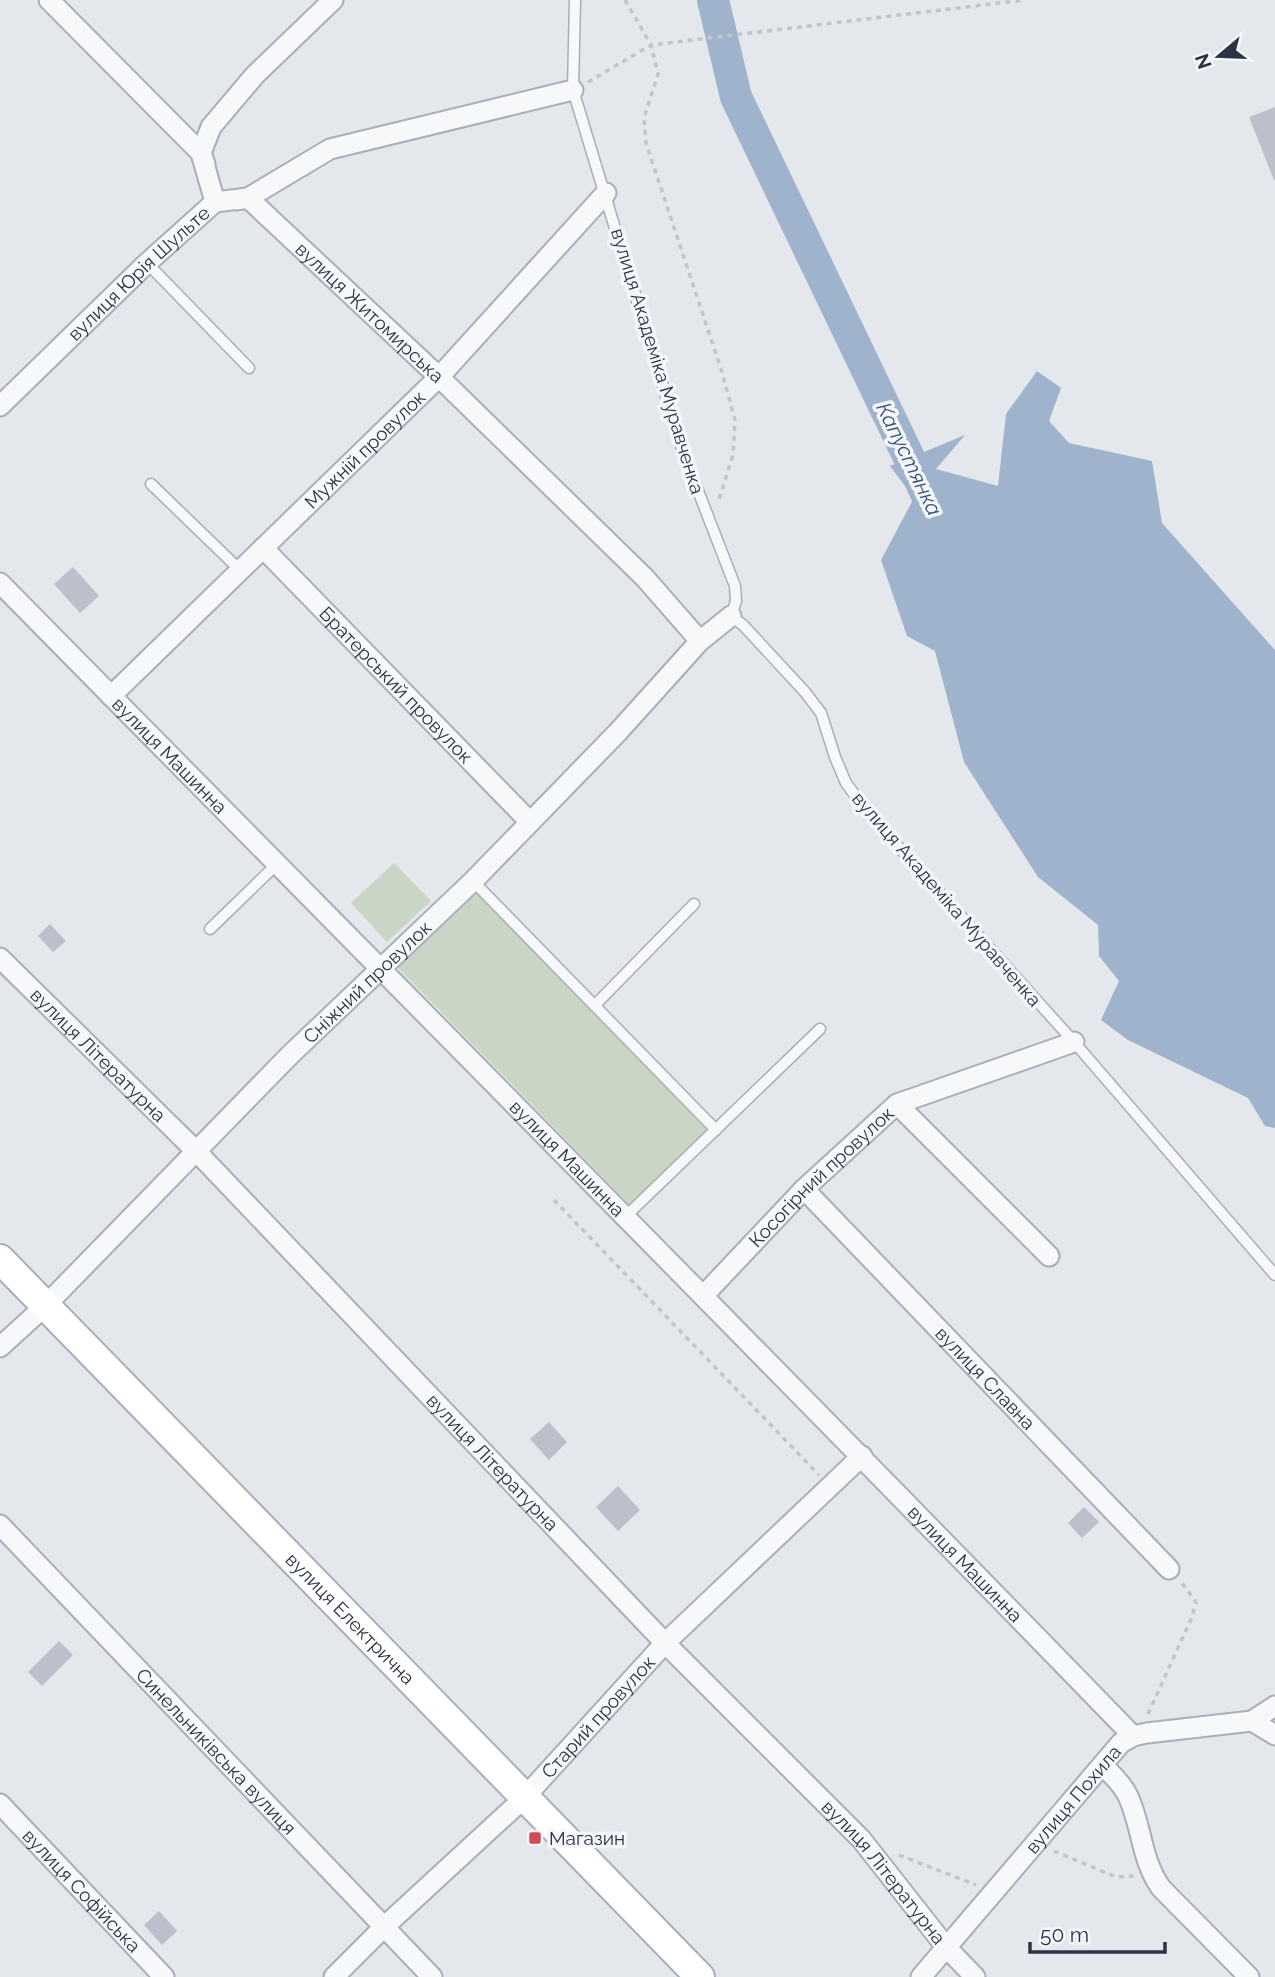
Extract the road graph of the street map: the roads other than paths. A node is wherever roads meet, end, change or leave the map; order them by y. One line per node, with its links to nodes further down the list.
1 (50, 0): 5 (street)
2 (333, 0): 5 (street)
3 (575, 0): 4 (lane, вулиця Академіка Муравченка)
4 (573, 90): 6 (lane, вулиця Академіка Муравченка); 7 (street)
5 (201, 153): 8 (street, вулиця Юрія Шульте)
6 (606, 193): 11 (street, Мужній провулок); 17 (lane, вулиця Академіка Муравченка)
7 (248, 198): 8 (street); 11 (street, вулиця Житомирська)
8 (215, 202): 9 (street, вулиця Юрія Шульте)
9 (147, 263): 10 (lane); 12 (street, вулиця Юрія Шульте)
10 (249, 368)
11 (439, 377): 14 (street, Мужній провулок); 18 (street, вулиця Житомирська)
12 (0, 406)
13 (151, 484): 15 (lane)
14 (263, 548): 15 (street, Мужній провулок); 20 (street, Братерський провулок)
15 (241, 571): 19 (street, Мужній провулок)
16 (0, 583): 19 (street, вулиця Машинна)
17 (731, 616): 18 (street, Сніжний провулок); 29 (lane, вулиця Академіка Муравченка)
18 (700, 641): 20 (street, Сніжний провулок)
19 (111, 696): 21 (street, вулиця Машинна)
20 (530, 822): 22 (street, Сніжний провулок)
21 (277, 864): 24 (lane); 26 (street, вулиця Машинна)
22 (473, 881): 26 (street, Сніжний провулок); 27 (lane)
23 (694, 904): 27 (lane)
24 (210, 929)
25 (0, 958): 32 (street, вулиця Літературна)
26 (382, 968): 32 (street, Сніжний провулок); 34 (street, вулиця Машинна)
27 (595, 1005): 31 (lane)
28 (820, 1029): 31 (lane)
29 (1074, 1042): 30 (street, Косогірний провулок); 37 (lane, вулиця Академіка Муравченка)
30 (897, 1104): 33 (street, Косогірний провулок); 35 (street)
31 (716, 1130): 34 (lane)
32 (197, 1152): 39 (street, Сніжний провулок); 44 (street, вулиця Літературна)
33 (804, 1189): 38 (street, Косогірний провулок); 43 (street, вулиця Славна)
34 (625, 1217): 38 (street, вулиця Машинна)
35 (1049, 1256)
36 (0, 1259): 39 (street, вулиця Електрична)
37 (1275, 1275)
38 (703, 1296): 41 (street, вулиця Машинна)
39 (45, 1306): 40 (street, Сніжний провулок); 50 (street, вулиця Електрична)
40 (0, 1347)
41 (862, 1456): 44 (street, Старий провулок); 48 (street, вулиця Машинна)
42 (0, 1525): 52 (street, Синельниківська вулиця)
43 (1169, 1569)
44 (665, 1643): 50 (street, Старий провулок); 53 (street, вулиця Літературна)
45 (1275, 1706): 46 (street, вулиця Похила)
46 (1252, 1721): 47 (street); 48 (street, вулиця Похила)
47 (1275, 1735)
48 (1133, 1736): 49 (street, вулиця Похила)
49 (1103, 1766): 53 (street, вулиця Похила); 60 (street)
50 (524, 1798): 52 (street, Старий провулок); 57 (street, вулиця Електрична)
51 (0, 1804): 54 (street, вулиця Софійська)
52 (384, 1927): 55 (street, Старий провулок); 56 (street, Синельниківська вулиця)
53 (946, 1947): 58 (street, вулиця Похила); 59 (street, вулиця Літературна)
54 (164, 1977)
55 (334, 1977)
56 (432, 1977)
57 (700, 1977)
58 (921, 1977)
59 (975, 1977)
60 (1249, 1977)

